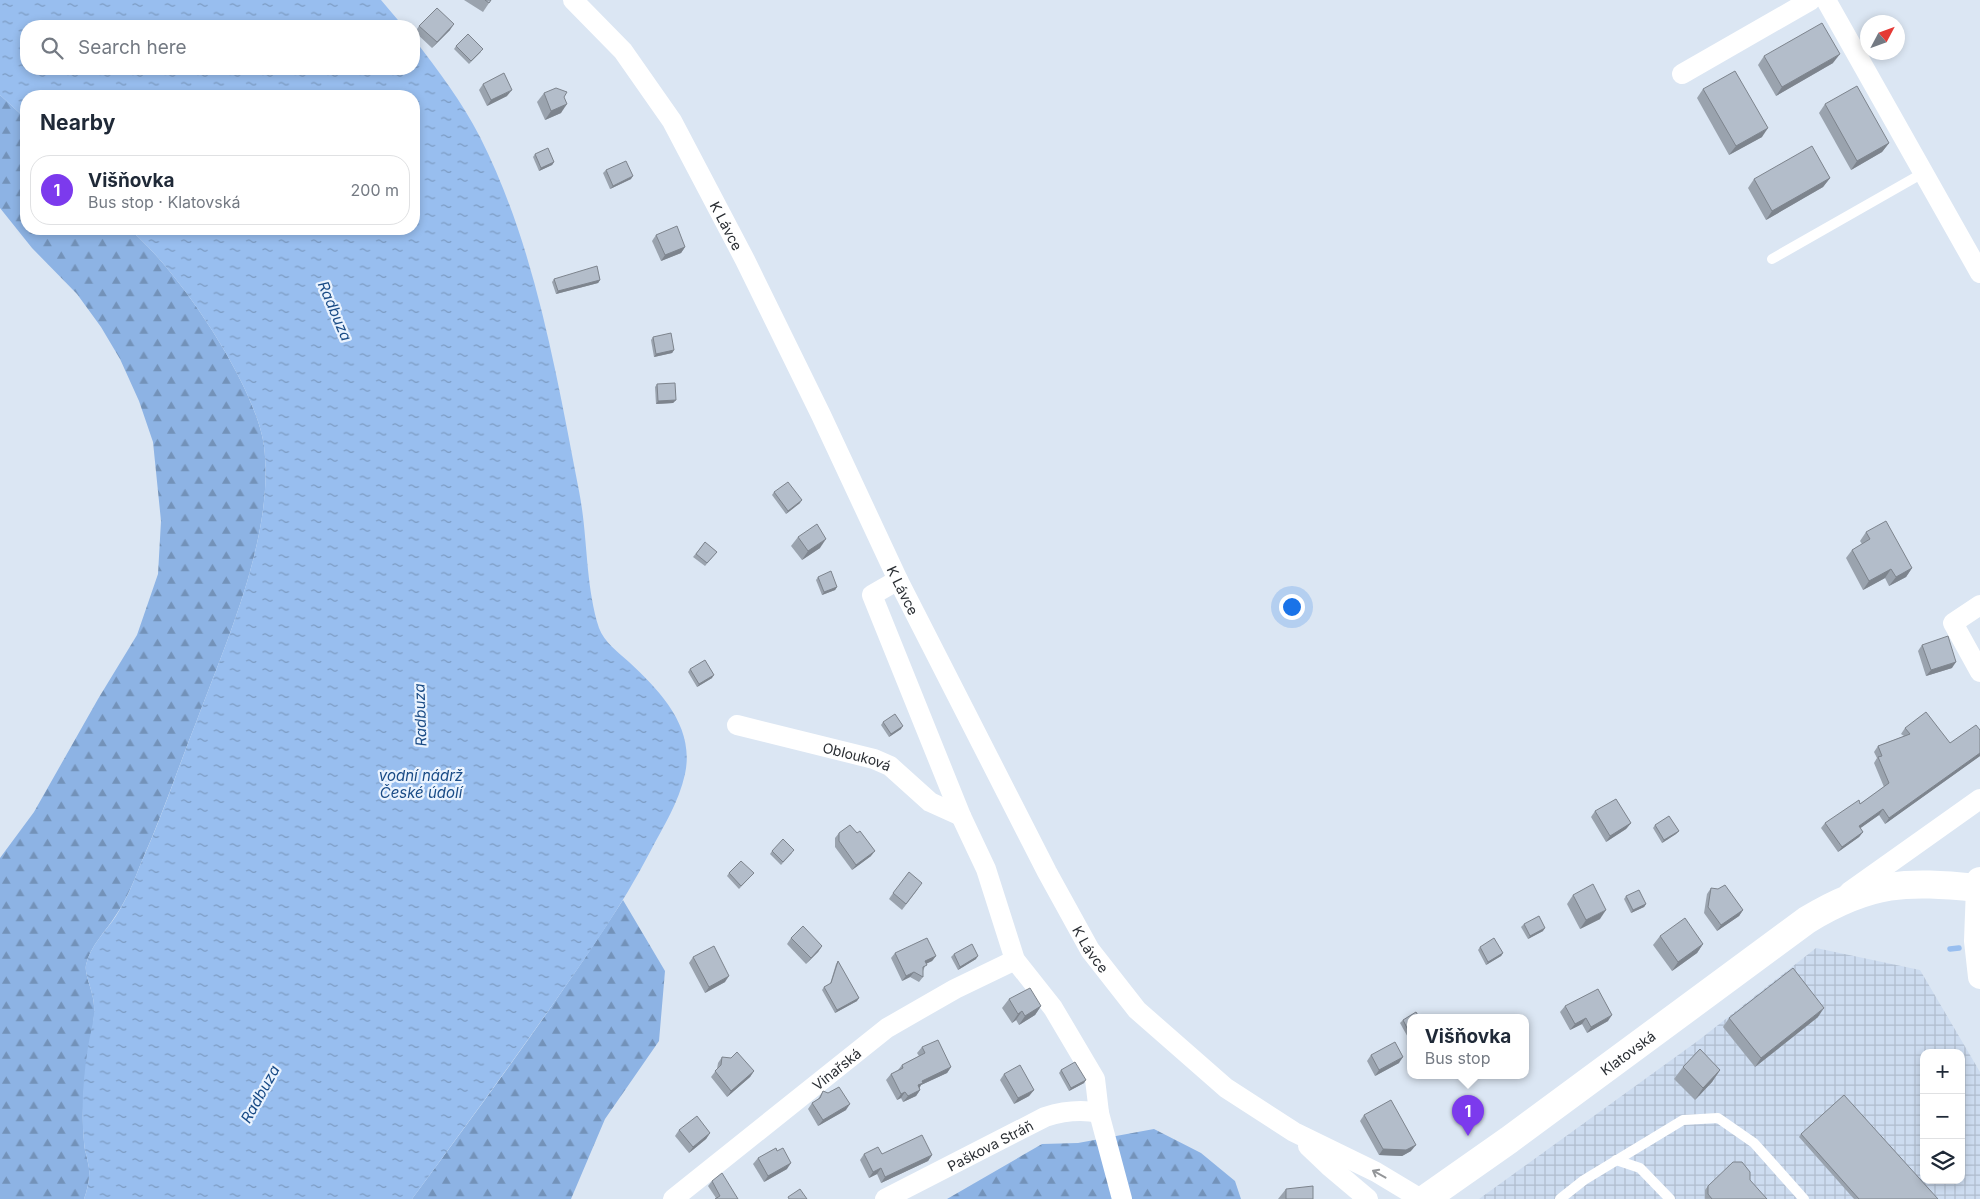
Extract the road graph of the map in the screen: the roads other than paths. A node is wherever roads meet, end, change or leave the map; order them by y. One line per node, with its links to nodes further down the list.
1 (573, 0): 8 (street, K Lávce)
2 (1812, 0): 4 (street)
3 (1826, 0): 5 (street)
4 (1682, 74)
5 (1923, 173): 6 (lane); 7 (street)
6 (1772, 259)
7 (1980, 273)
8 (898, 580): 13 (street); 19 (street, K Lávce)
9 (1980, 605): 10 (street)
10 (1980, 672)
11 (737, 725): 13 (street, Oblouková)
12 (1980, 799): 15 (street, Klatovská)
13 (961, 816): 16 (street)
14 (1979, 885): 15 (main road, Klatovská); 17 (street)
15 (1830, 906): 26 (main road, Klatovská)
16 (1014, 960): 18 (street); 21 (street, Vinařská)
17 (1980, 977)
18 (1099, 1113): 22 (street, Paškova Stráň); 23 (street)
19 (1294, 1132): 24 (street, K Lávce); 25 (street, K Lávce, one-way to 19)
20 (1616, 1160): 27 (lane); 28 (lane); 29 (lane)
21 (672, 1199)
22 (884, 1199)
23 (1122, 1199)
24 (1368, 1199)
25 (1421, 1199)
26 (1425, 1199)
27 (1560, 1199)
28 (1670, 1199)
29 (1804, 1199)

